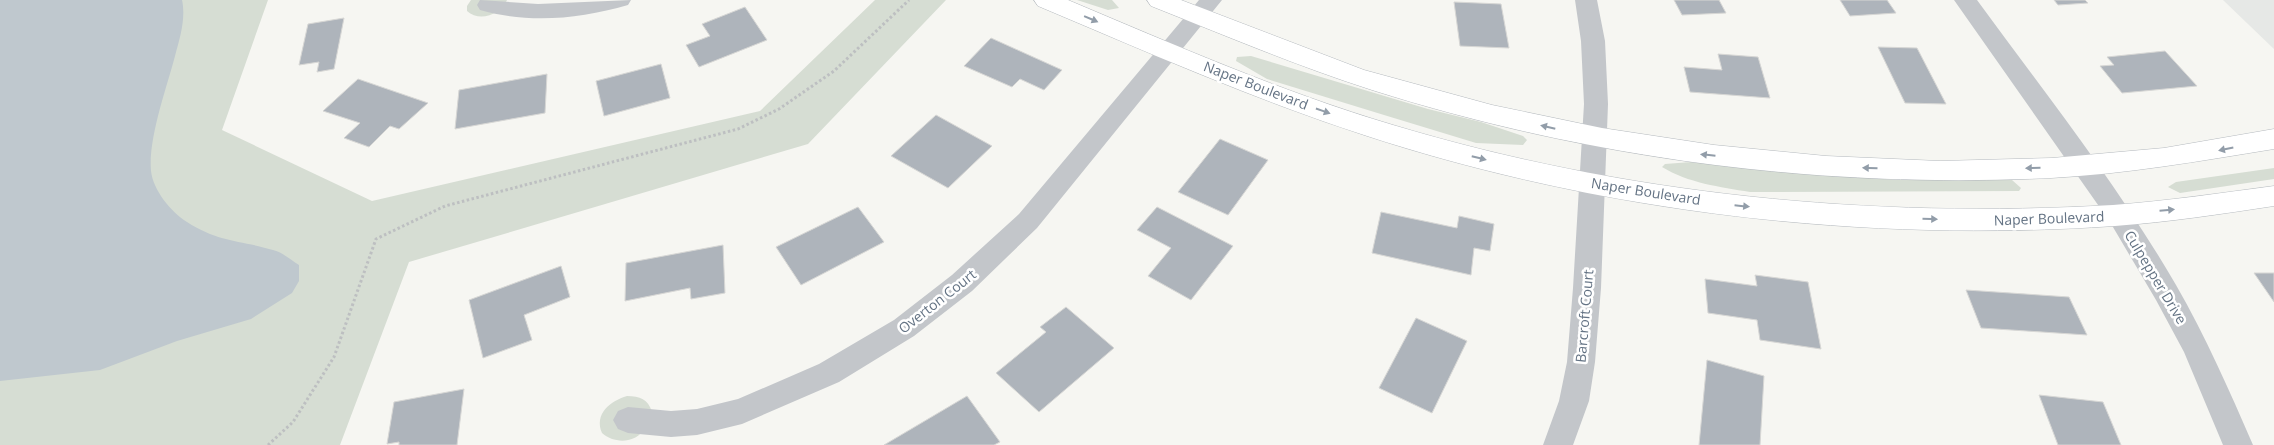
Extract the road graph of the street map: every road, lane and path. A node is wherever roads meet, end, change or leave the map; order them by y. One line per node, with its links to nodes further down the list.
1 (620, 0): 7 (street)
2 (909, 0): 17 (path)
3 (1046, 0): 9 (main road, Naper Boulevard, one-way to 9)
4 (1159, 0): 8 (main road)
5 (1586, 0): 10 (street, Barcroft Court)
6 (1965, 0): 12 (street, Culpepper Drive)
7 (488, 5)
8 (1204, 8): 9 (street, Overton Court); 10 (main road, one-way to 8)
9 (1169, 52): 13 (main road, Naper Boulevard, one-way to 13); 16 (street, Overton Court)
10 (1594, 138): 12 (main road, one-way to 10); 13 (street, Barcroft Court)
11 (2274, 139): 12 (main road, one-way to 12)
12 (2081, 166): 15 (street, Culpepper Drive)
13 (1592, 183): 15 (main road, Naper Boulevard, one-way to 15); 18 (street, Barcroft Court)
14 (2274, 196): 15 (main road, Naper Boulevard, one-way to 14)
15 (2119, 215): 19 (street, Culpepper Drive)
16 (628, 420)
17 (268, 445)
18 (1558, 445)
19 (2238, 445)

